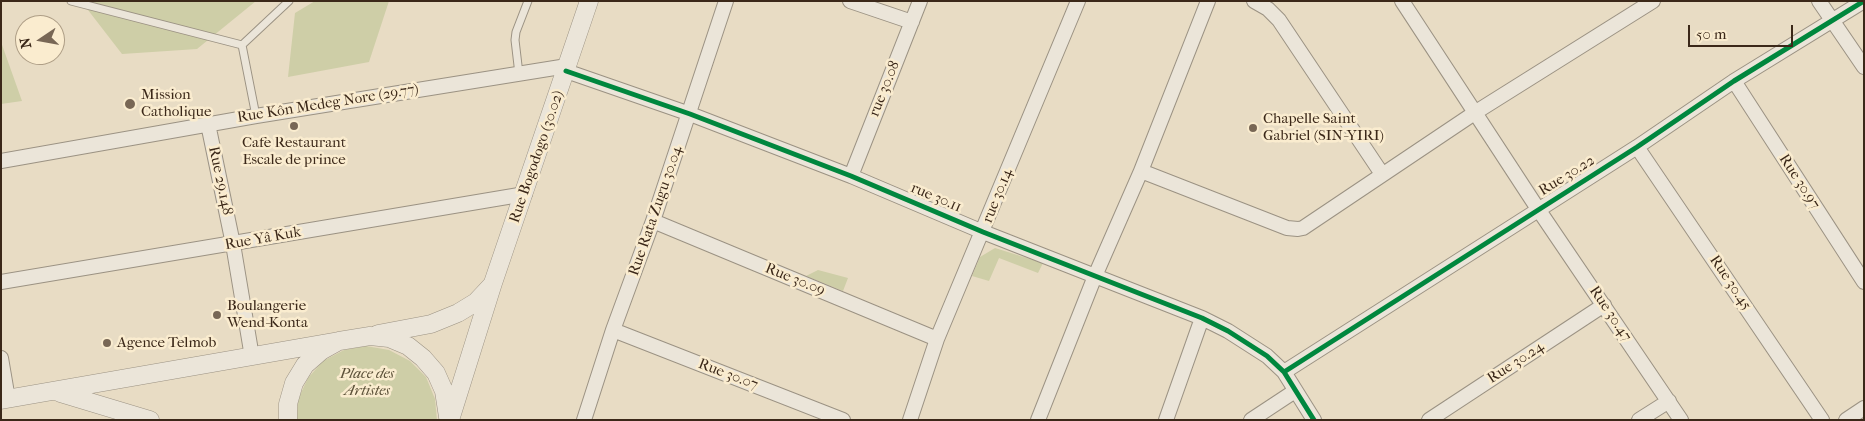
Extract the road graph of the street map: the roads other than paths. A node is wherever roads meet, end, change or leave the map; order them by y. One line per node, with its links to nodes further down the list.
1 (71, 1): 17 (lane)
2 (289, 1): 17 (lane)
3 (528, 1): 20 (lane)
4 (589, 1): 19 (street, Rue Bogodogo (30.02))
5 (726, 1): 23 (street, Rue Rata Zugu 30.04)
6 (850, 1): 16 (street)
7 (920, 1): 16 (street, rue 30.08)
8 (1078, 1): 34 (street, rue 30.14)
9 (1208, 1): 28 (street)
10 (1254, 1): 29 (street)
11 (1402, 1): 22 (street, Rue 30.47)
12 (1653, 1): 22 (street)
13 (1819, 1): 15 (street)
14 (1864, 2): 15 (street, Rue 30.22)
15 (1832, 21): 18 (street); 21 (street, Rue 30.22)
16 (912, 22): 30 (street, rue 30.08)
17 (242, 45): 24 (lane)
18 (1864, 67)
19 (566, 68): 20 (street, Rue Kôn Medeg Nore (29.77)); 23 (street, rue 30.11); 31 (street, Rue Bogodogo (30.02))
20 (519, 74): 24 (street, Rue Kôn Medeg Nore (29.77))
21 (1734, 81): 26 (street, Rue 30.22); 38 (street, Rue 30.97)
22 (1476, 112): 29 (street); 32 (street, Rue 30.47)
23 (690, 114): 30 (street, rue 30.11); 33 (street, Rue Rata Zugu 30.04)
24 (256, 116): 25 (street, Rue Kôn Medeg Nore (29.77))
25 (208, 124): 27 (street, Rue Kôn Medeg Nore (29.77)); 35 (street, Rue 29.148)
26 (1637, 147): 32 (street, Rue 30.22); 67 (street, Rue 30.45)
27 (1, 161)
28 (1141, 170): 29 (street); 36 (street)
29 (1382, 174)
30 (851, 176): 34 (street, rue 30.11)
31 (525, 194): 35 (street, Rue Yâ Kuk); 39 (street, Rue Bogodogo (30.02))
32 (1538, 209): 40 (street, Rue 30.47); 48 (street, Rue 30.22)
33 (653, 221): 42 (street, Rue Rata Zugu 30.04); 44 (street, Rue 30.09)
34 (983, 232): 36 (street, rue 30.11); 44 (street, rue 30.14)
35 (233, 244): 37 (street, Rue Yâ Kuk); 46 (street, Rue 29.148)
36 (1095, 276): 41 (street, rue 30.11); 60 (street)
37 (1, 282)
38 (1864, 282)
39 (493, 283): 43 (street); 56 (street, Rue Bogodogo (30.02))
40 (1604, 305): 52 (street, Rue 30.47); 64 (street, Rue 30.24)
41 (1202, 318): 48 (street, rue 30.11); 61 (street)
42 (613, 330): 57 (street, Rue Rata Zugu 30.04); 58 (street, Rue 30.07)
43 (370, 336): 45 (street); 56 (street)
44 (937, 339): 59 (street, rue 30.14)
45 (340, 341): 46 (street); 55 (street)
46 (252, 357): 50 (street)
47 (1, 358): 51 (street)
48 (1284, 372): 49 (street)
49 (1295, 391): 62 (street); 63 (street)
50 (55, 392): 51 (street); 54 (street)
51 (4, 400)
52 (1669, 401): 65 (street); 66 (street, Rue 30.47)
53 (1864, 408): 68 (street)
54 (150, 420)
55 (288, 420)
56 (449, 420)
57 (584, 420)
58 (844, 420)
59 (910, 420)
60 (1038, 420)
61 (1166, 420)
62 (1250, 420)
63 (1314, 420)
64 (1429, 420)
65 (1639, 420)
66 (1681, 420)
67 (1822, 420)
68 (1846, 420)

